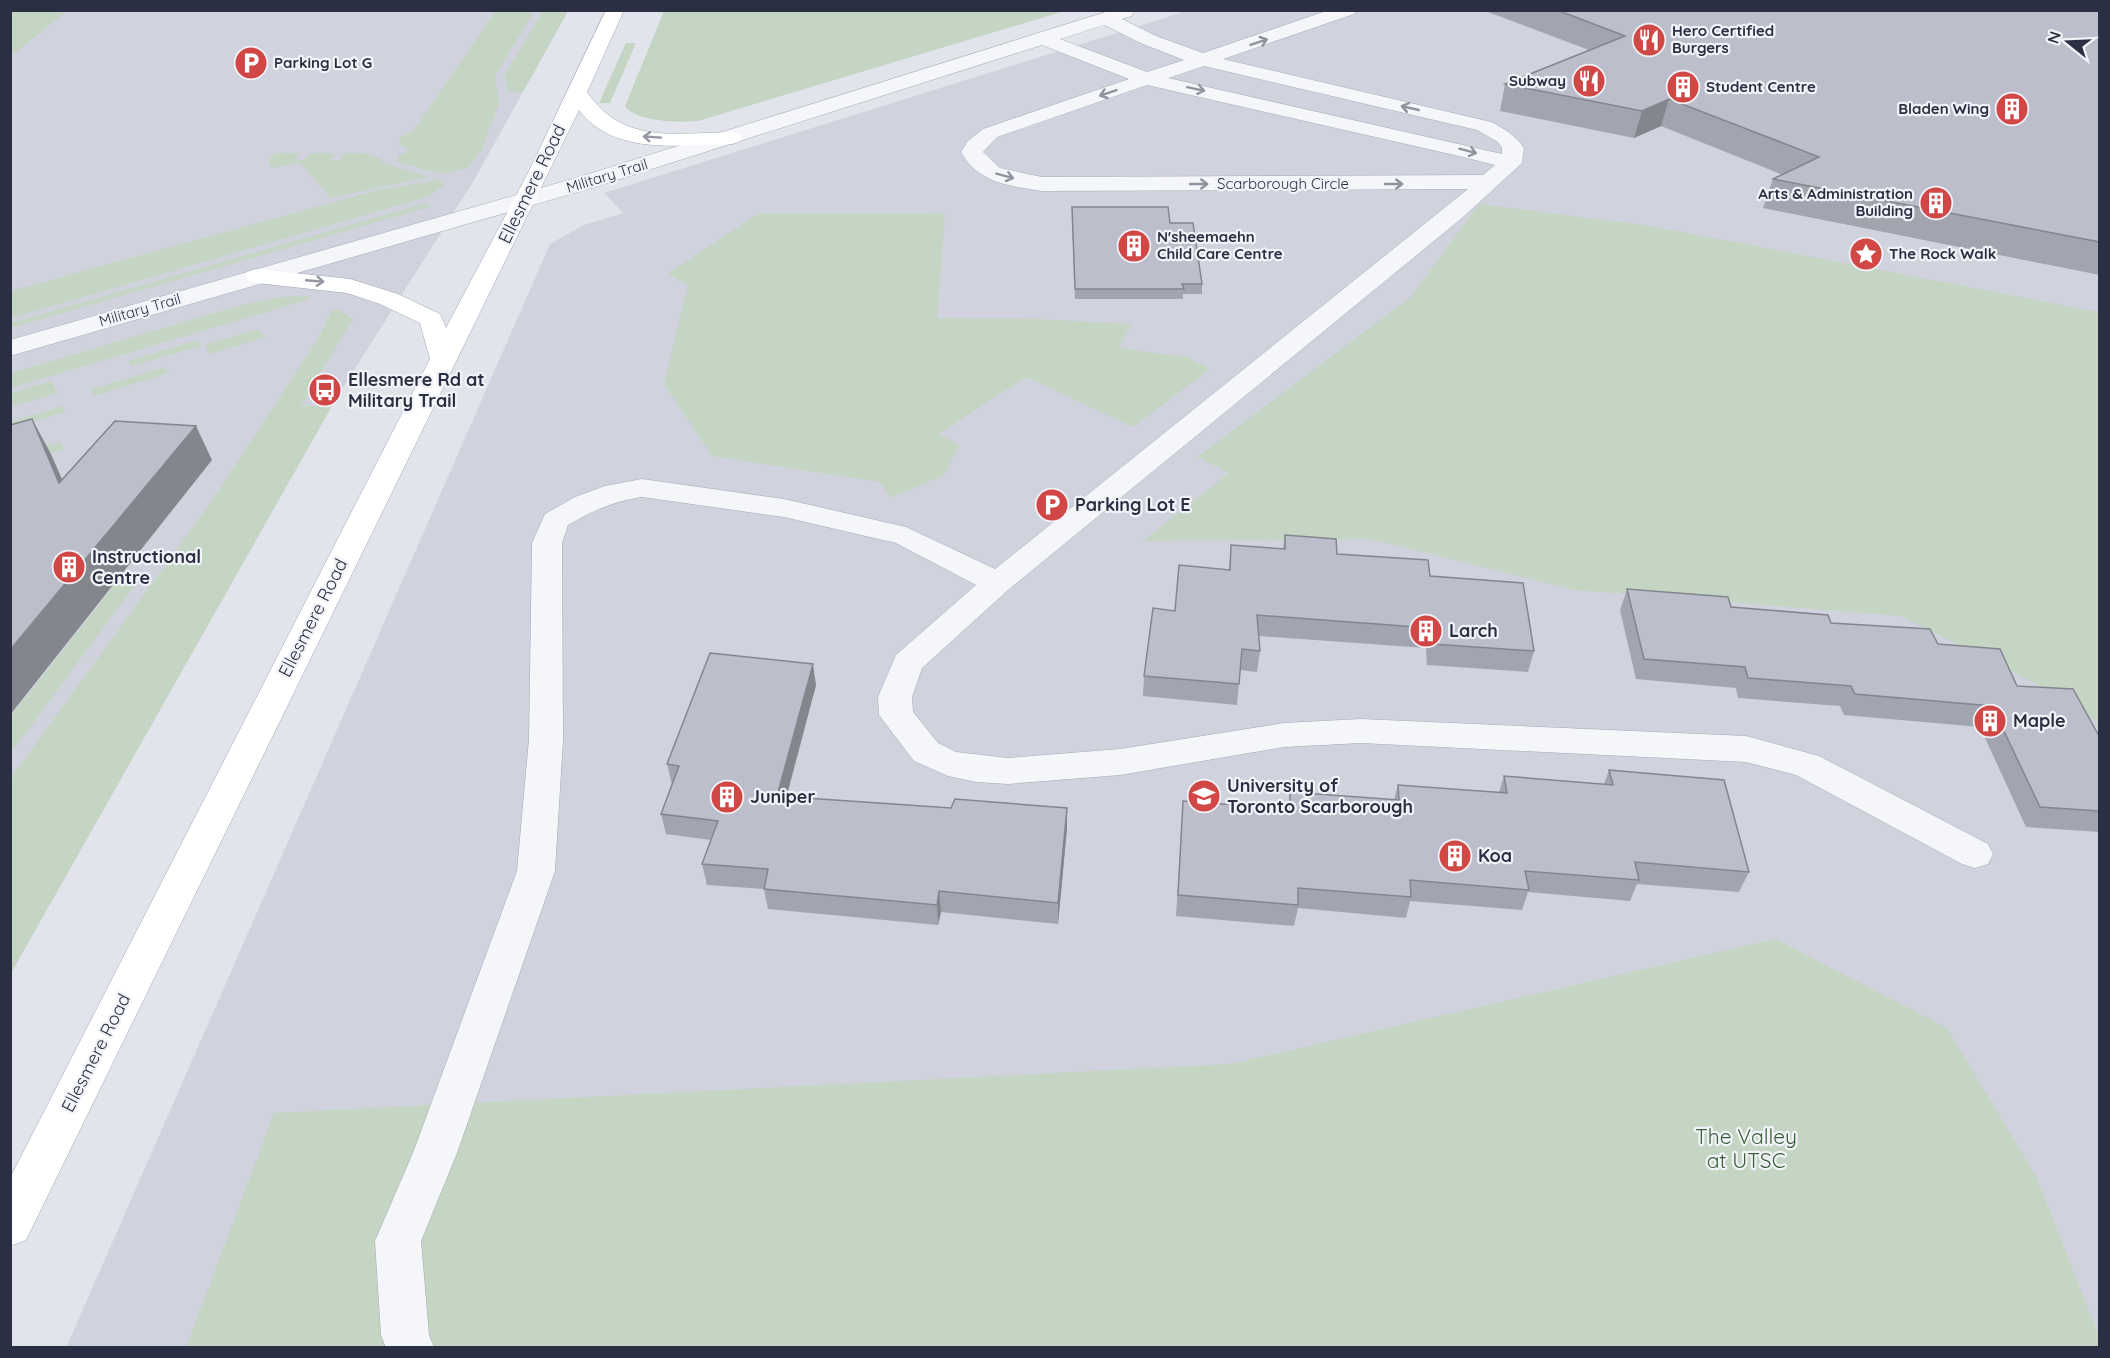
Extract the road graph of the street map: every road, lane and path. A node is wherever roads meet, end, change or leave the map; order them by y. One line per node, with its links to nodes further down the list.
1 (615, 10): 8 (main road, Ellesmere Road)
2 (1130, 10): 4 (street, Military Trail)
3 (1348, 10): 6 (street, Scarborough Circle, one-way to 3)
4 (1105, 18): 5 (street, Military Trail); 6 (street)
5 (1042, 38): 7 (street); 9 (street, Military Trail)
6 (1204, 61): 7 (street, Scarborough Circle); 10 (street, one-way to 6)
7 (1149, 80): 10 (street, one-way to 10); 11 (street, Scarborough Circle, one-way to 11)
8 (576, 91): 9 (main road, one-way to 8); 12 (main road, Ellesmere Road)
9 (732, 138): 12 (street, Military Trail)
10 (1511, 163): 11 (street)
11 (1488, 182): 16 (street)
12 (524, 200): 13 (street, Military Trail); 15 (main road, Ellesmere Road)
13 (257, 276): 14 (street, Military Trail); 15 (main road, one-way to 15)
14 (10, 348)
15 (443, 359): 18 (main road, Ellesmere Road)
16 (997, 583): 17 (street); 19 (street)
17 (1975, 854)
18 (10, 1225)
19 (410, 1347)

